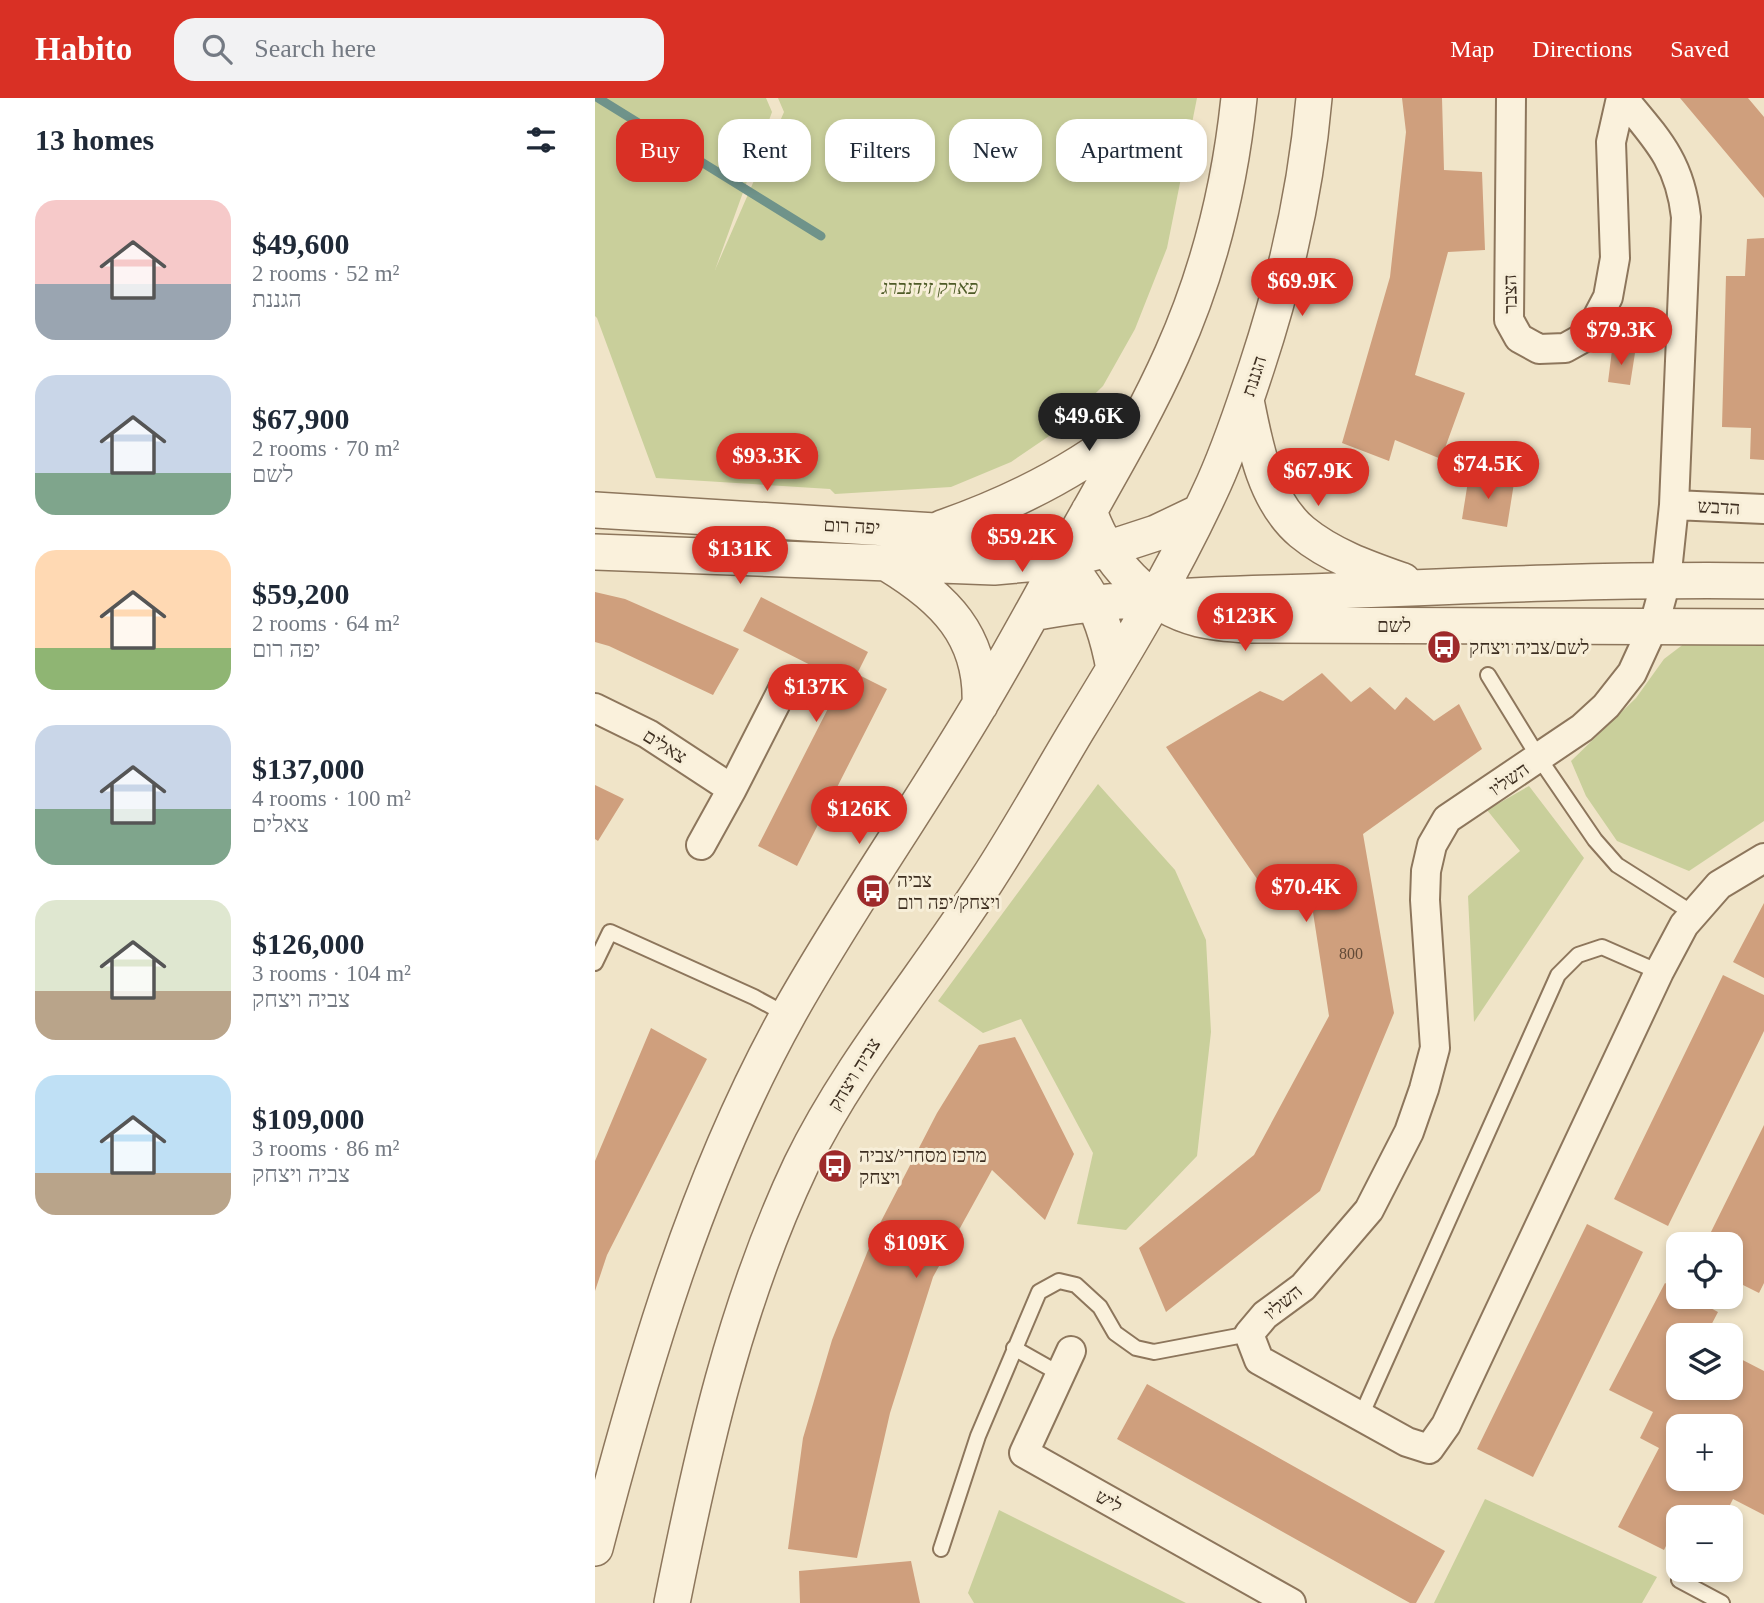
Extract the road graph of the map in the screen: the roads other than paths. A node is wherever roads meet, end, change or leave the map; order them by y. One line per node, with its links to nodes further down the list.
1 (1239, 98): 6 (street)
2 (1314, 98): 5 (street, הגננת)
3 (1511, 98): 4 (street, הצבר)
4 (1622, 98): 7 (street, הצבר)
5 (1246, 399): 11 (street, הגננת); 19 (street)
6 (1138, 422): 10 (street); 12 (street)
7 (1674, 505): 8 (street, הדבש); 18 (street, הצבר)
8 (1764, 509)
9 (595, 510): 12 (street, יפה רום)
10 (1089, 511): 13 (street, לשם); 15 (street)
11 (1200, 512): 13 (street, יפה רום); 20 (street, הגננת)
12 (935, 531): 15 (street, יפה רום)
13 (1107, 550): 15 (street, יפה רום); 20 (street, לשם)
14 (595, 552): 16 (street, יפה רום)
15 (1061, 561): 16 (street, יפה רום); 21 (street, יפה רום); 22 (street)
16 (888, 564): 28 (street)
17 (1764, 580): 18 (street, לשם)
18 (1666, 581): 19 (street, לשם); 23 (street, השליו)
19 (1420, 587): 20 (street, לשם)
20 (1155, 598): 21 (street, לשם); 23 (street, לשם); 25 (street, צביה ויצחק)
21 (1095, 603): 22 (street, לשם); 25 (street, יפה רום)
22 (1032, 614): 28 (street)
23 (1654, 625): 24 (street, לשם); 30 (street, השליו)
24 (1764, 626)
25 (1114, 668): 45 (street, צביה ויצחק)
26 (1488, 675): 30 (lane)
27 (784, 687): 31 (street)
28 (980, 705): 37 (street)
29 (595, 708): 31 (street, צאלים)
30 (1539, 758): 34 (lane); 38 (street, השליו)
31 (732, 789): 32 (street)
32 (701, 845)
33 (1764, 858): 34 (street, השליו)
34 (1694, 914): 36 (street, השליו)
35 (595, 963): 37 (lane)
36 (1659, 972): 41 (lane); 41 (street, השליו)
37 (788, 1015): 42 (street)
38 (1249, 1334): 39 (lane); 41 (street, השליו)
39 (1014, 1348): 40 (lane); 43 (lane)
40 (1066, 1362): 46 (street, ליש)
41 (1361, 1416)
42 (595, 1548)
43 (941, 1549)
44 (1683, 1582): 47 (lane)
45 (672, 1603)
46 (1291, 1603)
47 (1722, 1603)

